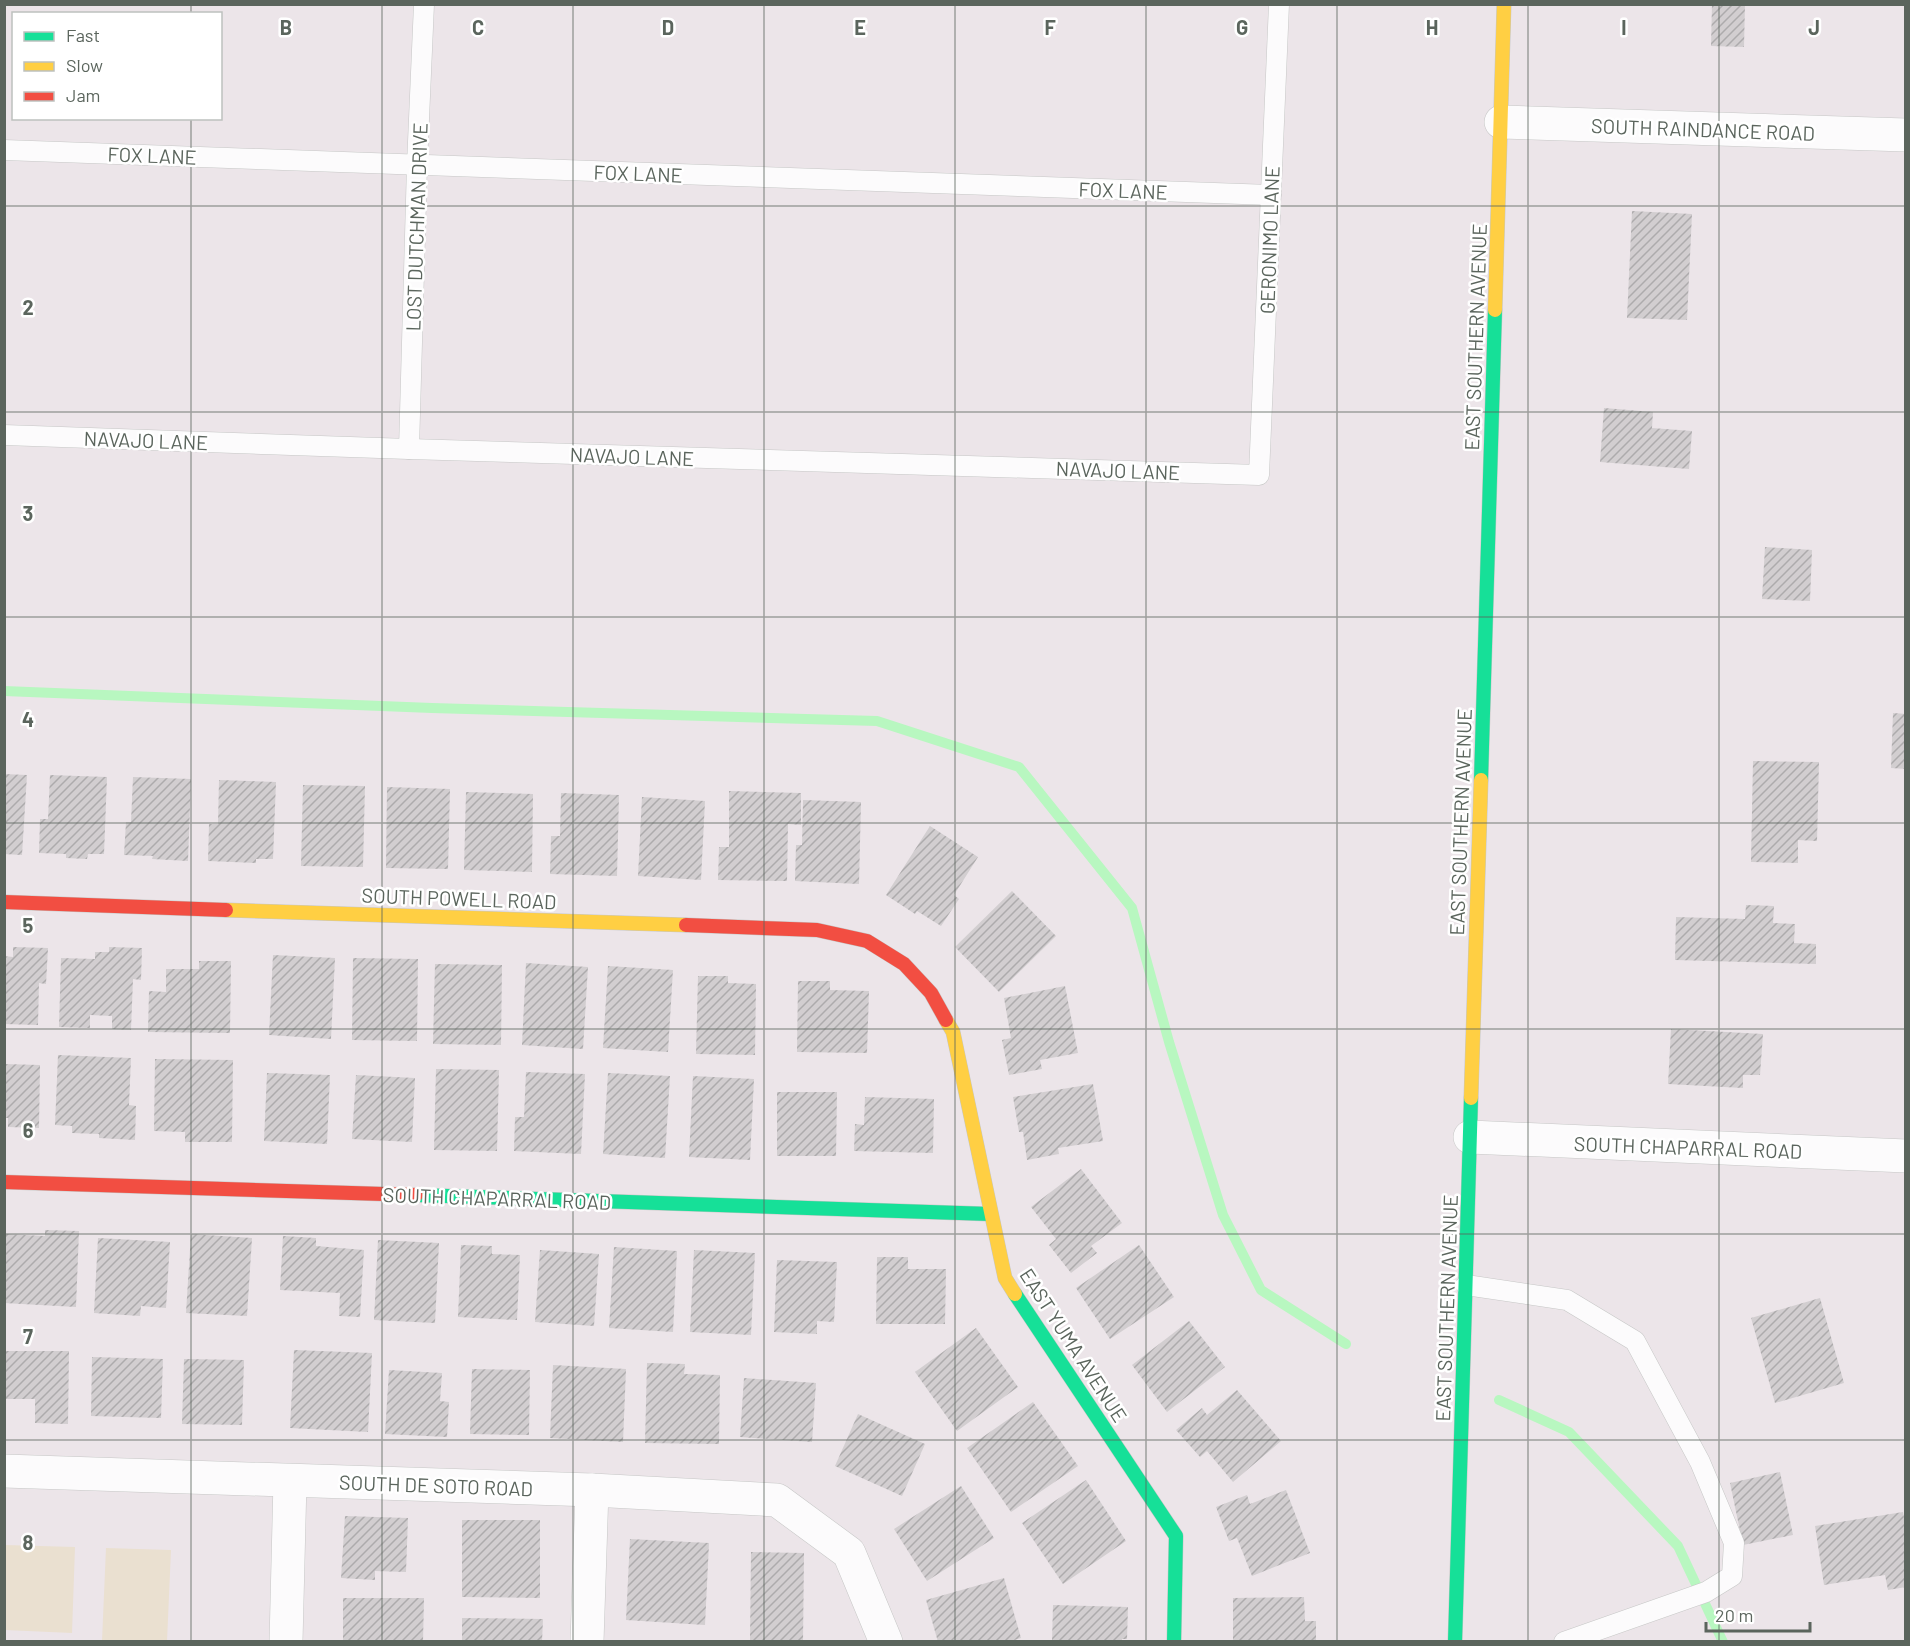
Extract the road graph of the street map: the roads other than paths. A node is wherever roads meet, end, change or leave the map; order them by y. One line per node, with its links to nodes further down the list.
1 (424, 4): 7 (lane, LOST DUTCHMAN DRIVE)
2 (1279, 4): 8 (lane, GERONIMO LANE)
3 (1504, 4): 4 (street, EAST SOUTHERN AVENUE)
4 (1501, 122): 5 (street, SOUTH RAINDANCE ROAD); 14 (street, EAST SOUTHERN AVENUE)
5 (1905, 135)
6 (4, 150): 7 (lane, FOX LANE)
7 (417, 165): 8 (lane, FOX LANE); 10 (lane, LOST DUTCHMAN DRIVE)
8 (1271, 195): 11 (lane, GERONIMO LANE)
9 (4, 435): 10 (lane, NAVAJO LANE)
10 (410, 449): 11 (lane, NAVAJO LANE)
11 (1259, 475)
12 (4, 902): 13 (street, SOUTH POWELL ROAD)
13 (904, 964): 17 (street, EAST YUMA AVENUE)
14 (1470, 1137): 15 (street, SOUTH CHAPARRAL ROAD); 18 (street, EAST SOUTHERN AVENUE)
15 (1905, 1156)
16 (4, 1182): 17 (street, SOUTH CHAPARRAL ROAD)
17 (990, 1214): 25 (street, EAST YUMA AVENUE)
18 (1466, 1285): 26 (street, EAST SOUTHERN AVENUE); 27 (lane)
19 (4, 1472): 20 (street, SOUTH DE SOTO ROAD)
20 (290, 1481): 21 (street, SOUTH DE SOTO ROAD); 22 (street)
21 (592, 1490): 23 (street); 24 (street, SOUTH DE SOTO ROAD)
22 (286, 1641)
23 (587, 1641)
24 (886, 1641)
25 (1174, 1641)
26 (1455, 1641)
27 (1564, 1641)

